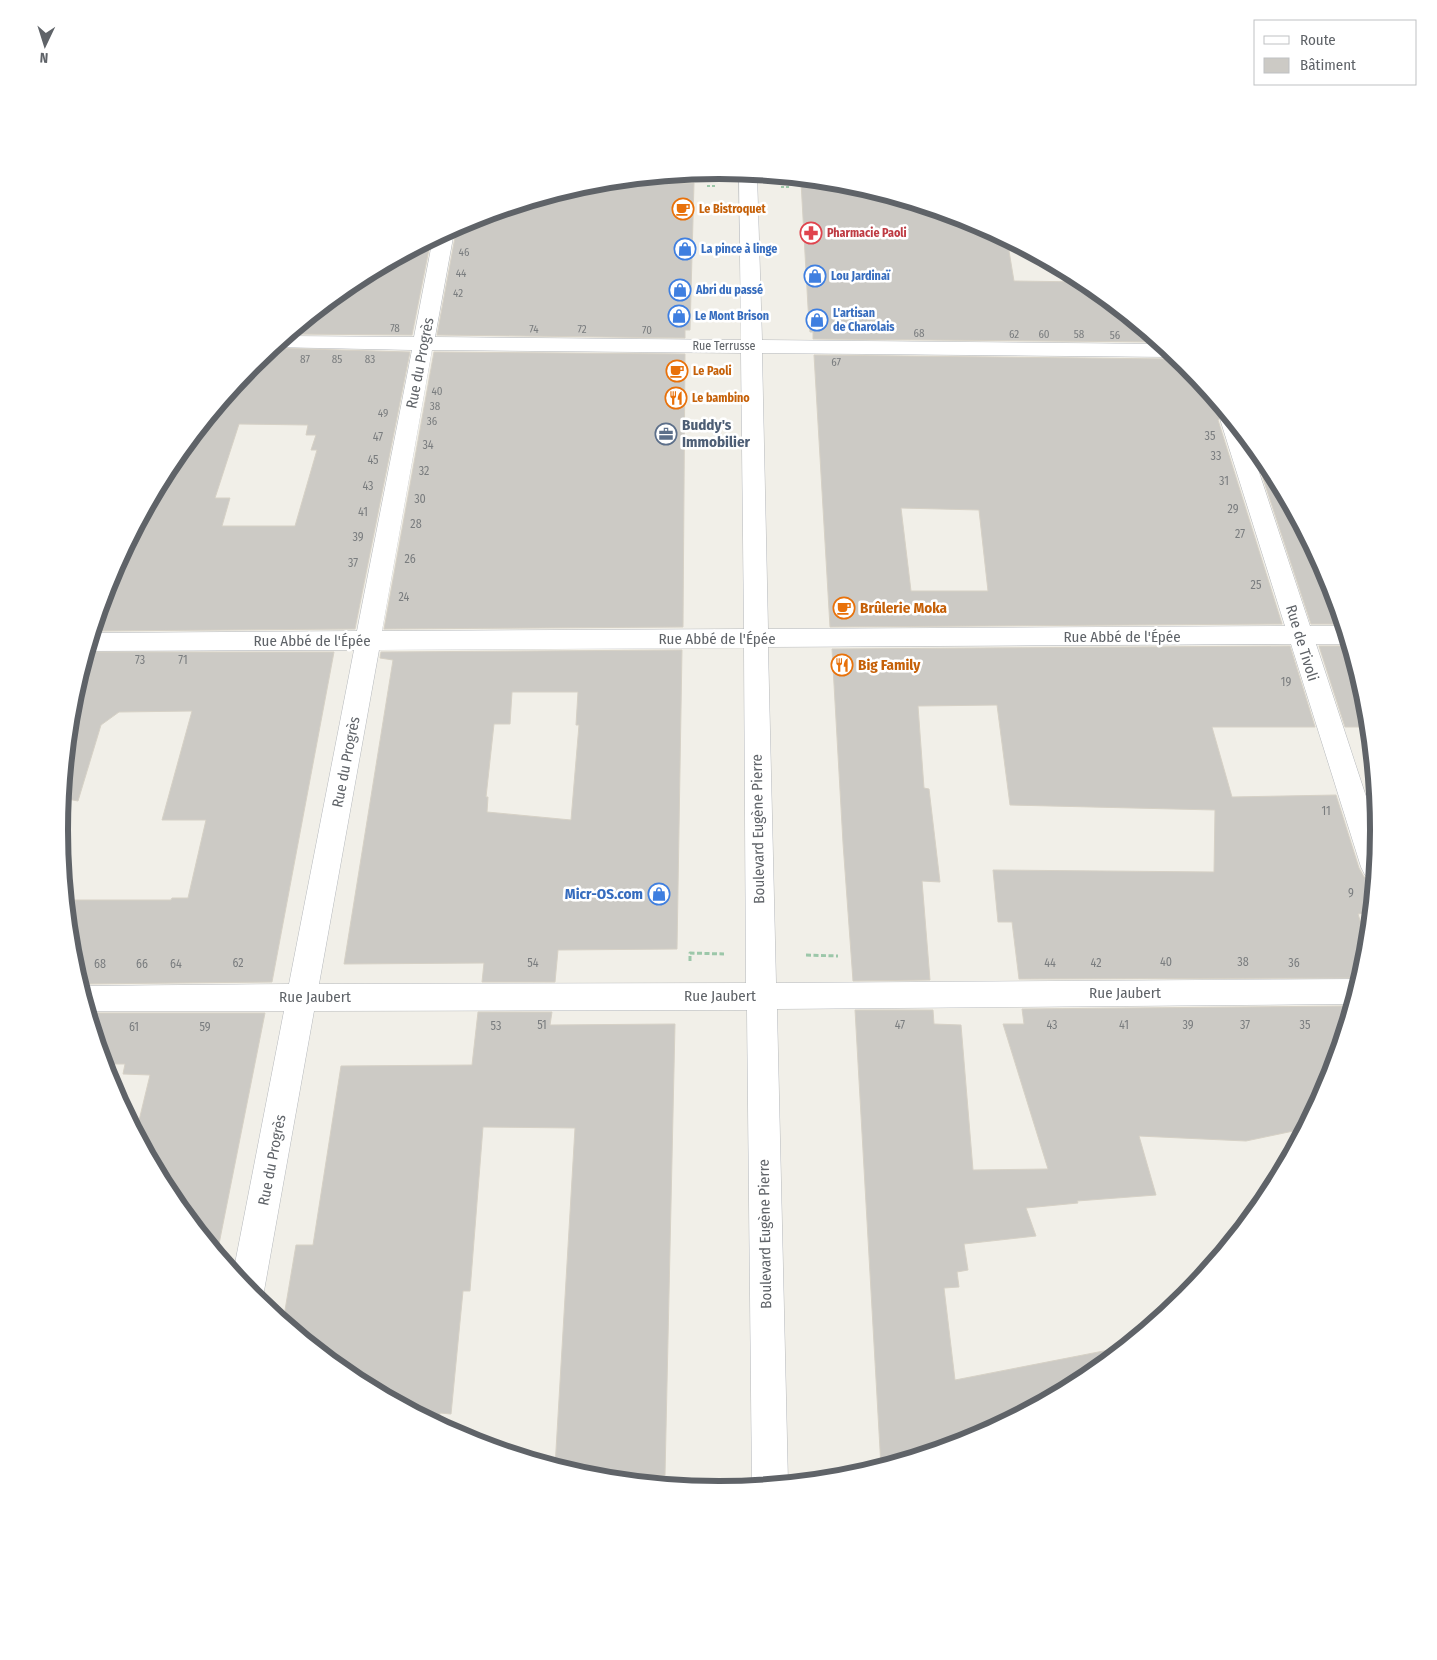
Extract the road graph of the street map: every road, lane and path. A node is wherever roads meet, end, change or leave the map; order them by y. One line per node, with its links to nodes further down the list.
1 (748, 180): 7 (street, Boulevard Eugène Pierre)
2 (778, 187): 3 (path)
3 (789, 187)
4 (442, 241): 6 (street, Rue du Progrès)
5 (288, 342): 6 (street, Rue Terrusse)
6 (423, 343): 7 (street, Rue Terrusse); 13 (street, Rue du Progrès)
7 (752, 346): 8 (street, Rue Terrusse); 12 (street, Boulevard Eugène Pierre)
8 (1159, 351)
9 (1236, 436): 10 (street, Rue de Tivoli)
10 (1299, 635): 11 (street, Rue Abbé de l'Épée); 12 (street, Rue Abbé de l'Épée); 15 (street, Rue de Tivoli)
11 (1339, 635)
12 (756, 639): 13 (street, Rue Abbé de l'Épée); 19 (street, Boulevard Eugène Pierre)
13 (368, 640): 14 (street, Rue Abbé de l'Épée); 20 (street, Rue du Progrès)
14 (96, 642)
15 (1369, 849)
16 (806, 955): 17 (path)
17 (838, 956)
18 (1348, 992): 19 (street, Rue Jaubert)
19 (762, 996): 20 (street, Rue Jaubert); 23 (street, Boulevard Eugène Pierre)
20 (302, 997): 21 (street, Rue Jaubert); 22 (street, Rue du Progrès)
21 (90, 998)
22 (249, 1280)
23 (770, 1479)

